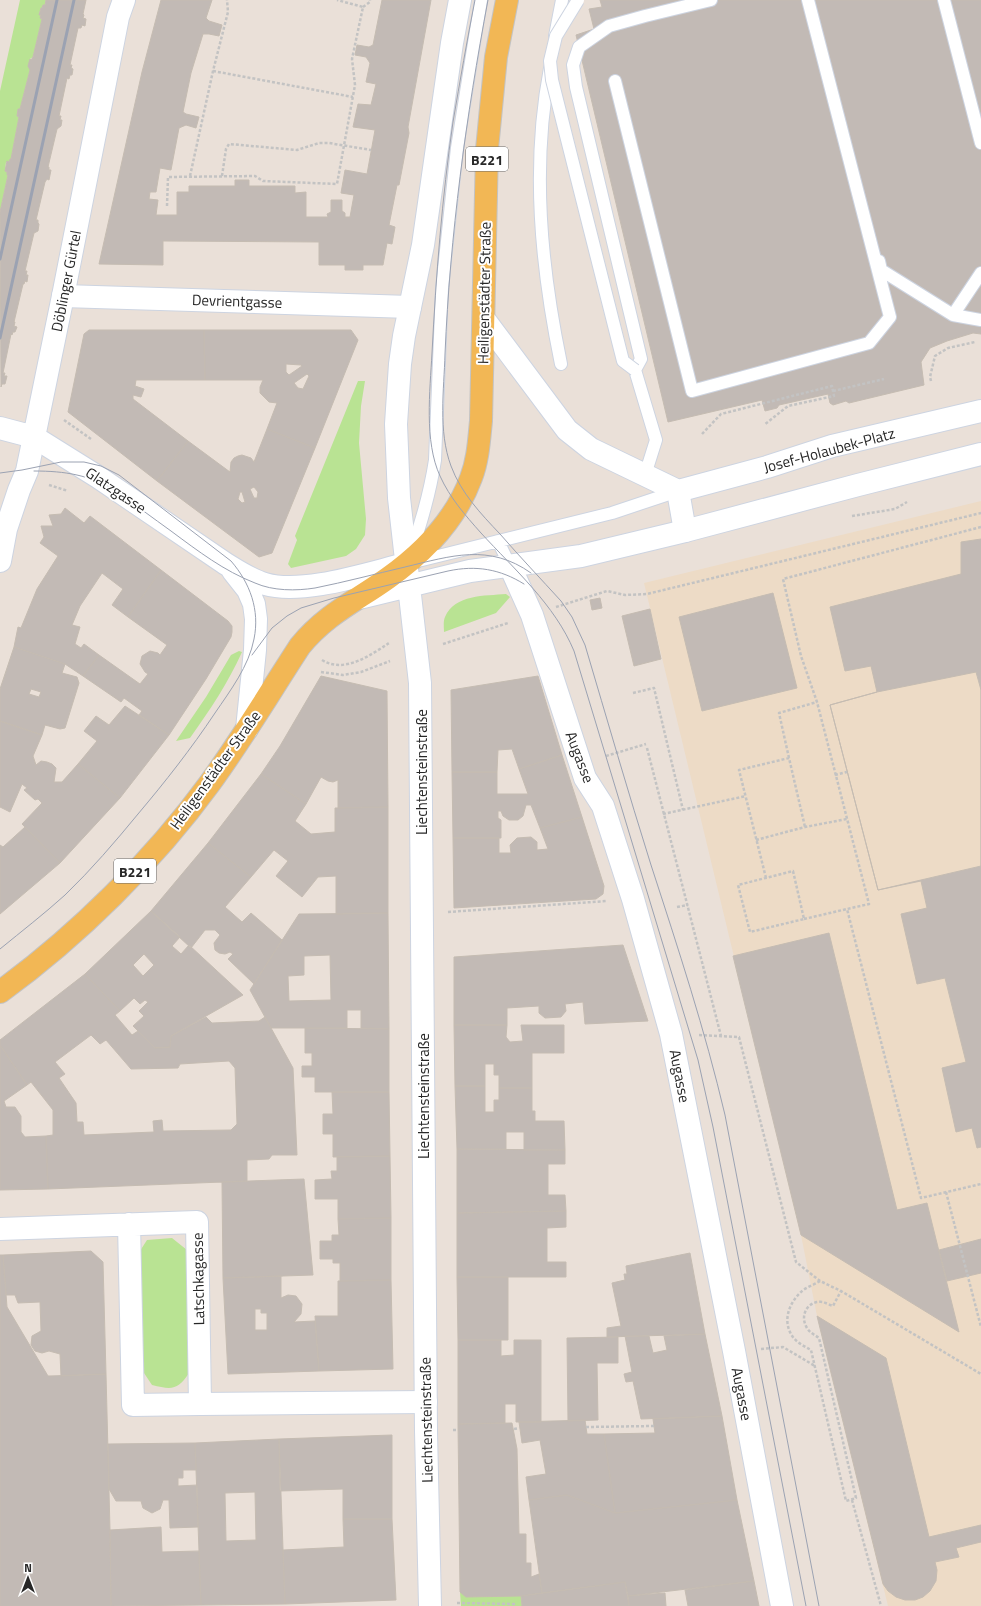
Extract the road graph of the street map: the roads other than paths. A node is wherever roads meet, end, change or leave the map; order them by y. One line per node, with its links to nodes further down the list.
1 (124, 0): 14 (street, Döblinger Gürtel)
2 (460, 0): 15 (street)
3 (481, 0): 31 (lane)
4 (507, 0): 17 (main road, Heiligenstädter Straße / B221)
5 (562, 0): 19 (lane)
6 (578, 0): 20 (lane, bridge)
7 (707, 0): 20 (lane)
8 (808, 0): 11 (lane)
9 (813, 0): 16 (lane)
10 (944, 0): 12 (lane)
11 (615, 81)
12 (981, 144)
13 (981, 273): 16 (lane)
14 (63, 296): 15 (street, Devrientgasse); 23 (street, Döblinger Gürtel)
15 (410, 306): 31 (street)
16 (953, 315): 18 (lane)
17 (484, 319): 25 (street); 31 (main road, Heiligenstädter Straße / B221)
18 (981, 320)
19 (561, 364)
20 (636, 370): 25 (lane)
21 (981, 411): 26 (street, Josef-Holaubek-Platz)
22 (0, 428): 23 (street, Glatzgasse)
23 (34, 437): 29 (street, Döblinger Gürtel); 30 (street, Glatzgasse)
24 (981, 454): 27 (street)
25 (645, 475): 26 (street)
26 (678, 491): 27 (street); 28 (lane)
27 (685, 531): 32 (street)
28 (498, 541): 31 (lane); 32 (lane)
29 (0, 561)
30 (226, 564): 31 (street); 35 (street)
31 (406, 564): 33 (street, Liechtensteinstraße); 34 (main road, Heiligenstädter Straße / B221)
32 (510, 566): 33 (street); 42 (street, Augasse)
33 (409, 586): 34 (street); 39 (street, Liechtensteinstraße)
34 (356, 598): 35 (main road, Heiligenstädter Straße / B221)
35 (247, 729): 36 (main road, Heiligenstädter Straße / B221)
36 (0, 992)
37 (129, 1224): 38 (street, Latschkagasse); 40 (street); 40 (street, Latschkagasse)
38 (0, 1229)
39 (426, 1402): 40 (street); 41 (street, Liechtensteinstraße)
40 (200, 1404)
41 (430, 1606)
42 (782, 1606)

